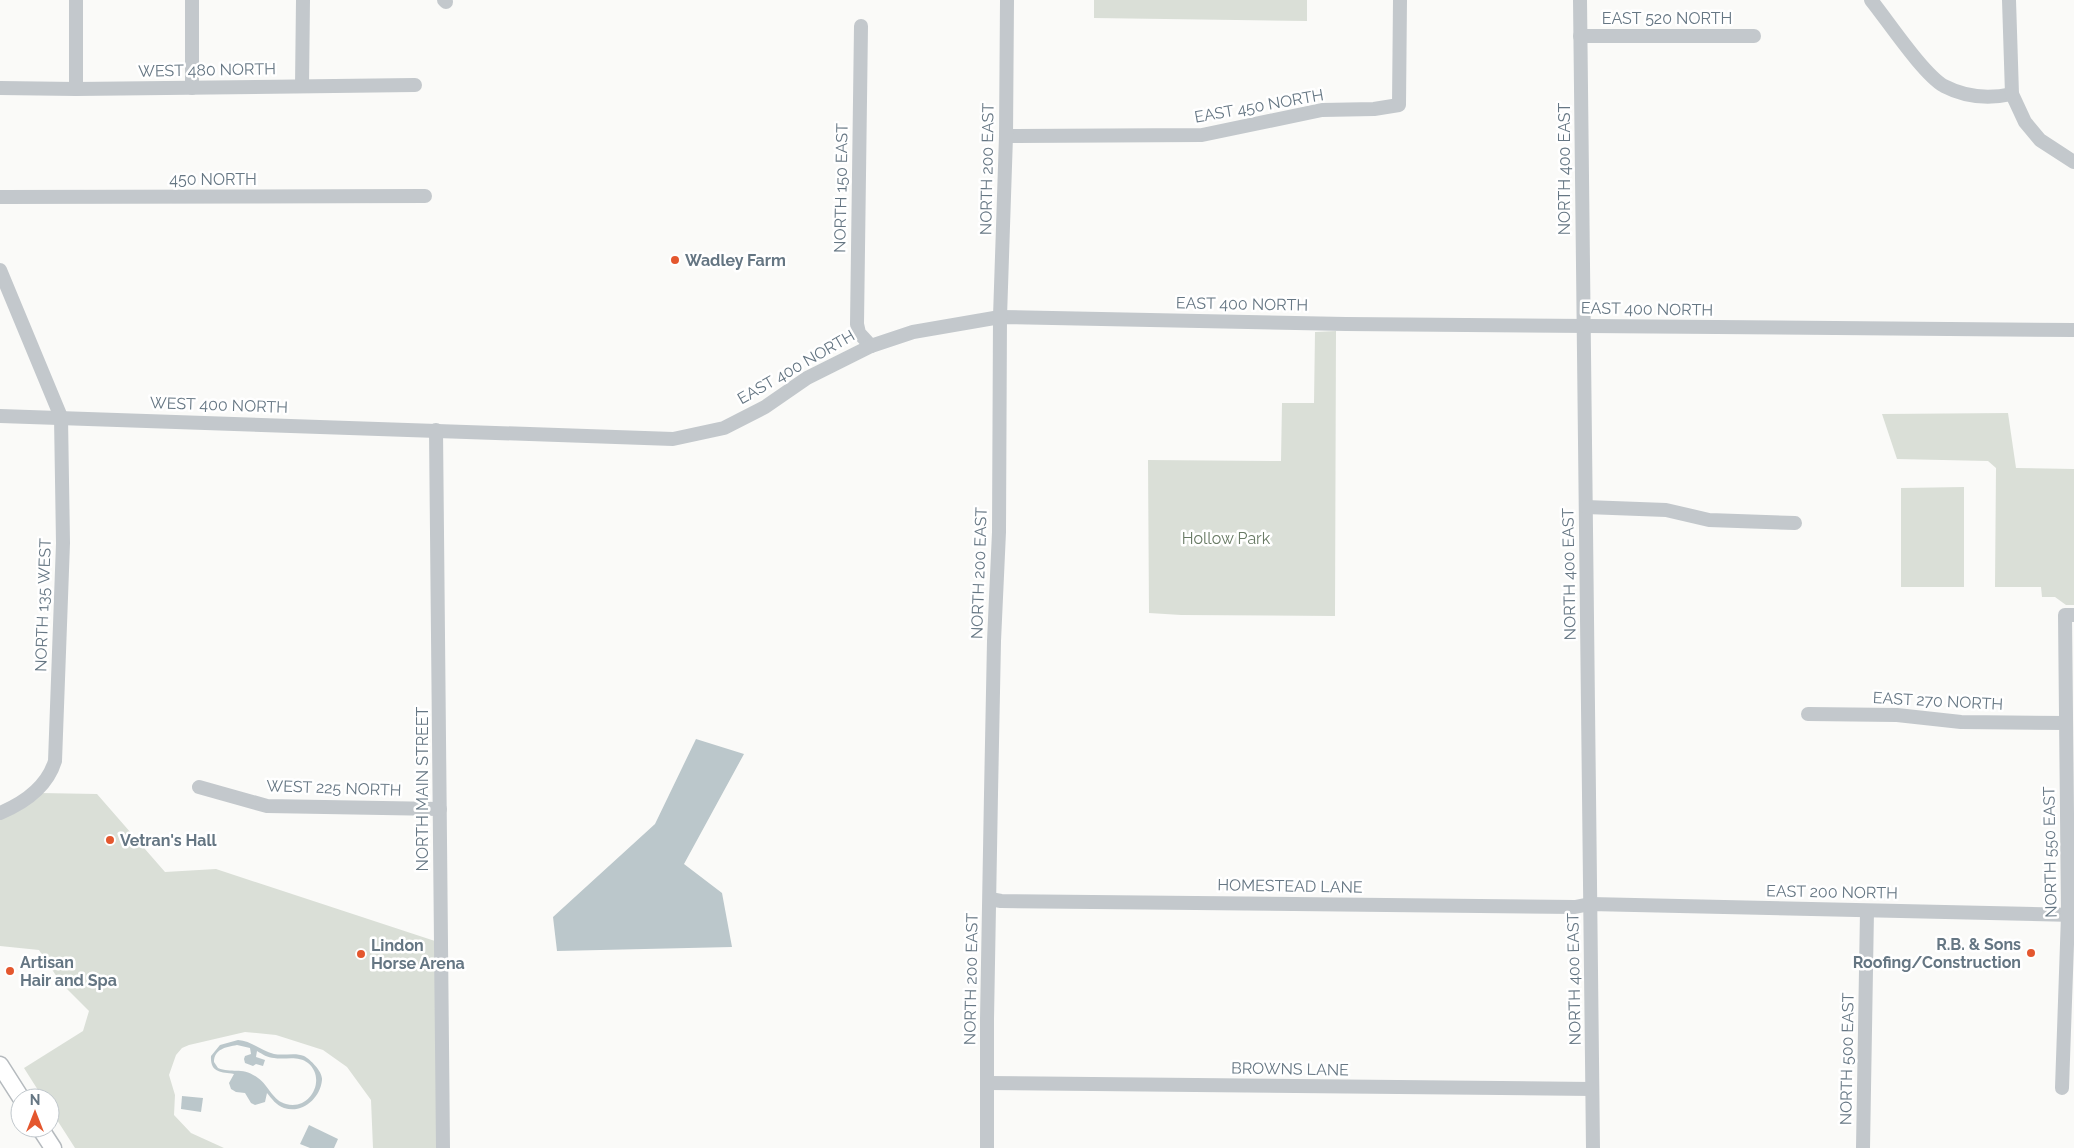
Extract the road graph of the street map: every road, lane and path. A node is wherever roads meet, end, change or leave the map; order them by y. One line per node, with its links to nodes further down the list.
1 (76, 0): 16 (street)
2 (192, 0): 15 (street)
3 (303, 0): 13 (street)
4 (1007, 0): 18 (street, NORTH 200 EAST)
5 (1400, 0): 18 (street, EAST 450 NORTH)
6 (1580, 0): 10 (street, NORTH 400 EAST)
7 (1872, 0): 17 (street)
8 (2009, 0): 17 (street)
9 (861, 26): 26 (street, NORTH 150 EAST)
10 (1580, 36): 11 (street, EAST 520 NORTH); 24 (street, NORTH 400 EAST)
11 (1754, 36)
12 (415, 84): 13 (street, WEST 480 NORTH)
13 (302, 86): 15 (street, WEST 480 NORTH)
14 (0, 88): 16 (street, WEST 480 NORTH)
15 (192, 88): 16 (street, WEST 480 NORTH)
16 (76, 89)
17 (2012, 94): 19 (street)
18 (1006, 136): 23 (street, NORTH 200 EAST)
19 (2074, 162)
20 (0, 196): 21 (street, 450 NORTH)
21 (425, 196)
22 (0, 270): 28 (street, NORTH 135 WEST)
23 (1000, 317): 24 (street, EAST 400 NORTH); 26 (street, EAST 400 NORTH); 38 (street, NORTH 200 EAST)
24 (1582, 326): 25 (street, EAST 400 NORTH); 30 (street, NORTH 400 EAST)
25 (2074, 330)
26 (871, 346): 29 (street, EAST 400 NORTH)
27 (0, 416): 28 (street, WEST 400 NORTH)
28 (61, 417): 29 (street, WEST 400 NORTH); 37 (street, NORTH 135 WEST)
29 (436, 430): 36 (street, NORTH MAIN STREET)
30 (1586, 507): 31 (street); 39 (street, NORTH 400 EAST)
31 (1795, 523)
32 (2069, 615): 34 (street, NORTH 550 EAST)
33 (1808, 714): 34 (street, EAST 270 NORTH)
34 (2066, 723): 41 (street, NORTH 550 EAST)
35 (199, 787): 36 (street, WEST 225 NORTH)
36 (440, 809): 47 (street, NORTH MAIN STREET)
37 (0, 813)
38 (990, 899): 39 (street, HOMESTEAD LANE); 43 (street, NORTH 200 EAST)
39 (1590, 904): 40 (street, EAST 200 NORTH); 46 (street, NORTH 400 EAST)
40 (1867, 911): 41 (street, EAST 200 NORTH); 50 (street, NORTH 500 EAST)
41 (2071, 915): 45 (street, NORTH 550 EAST)
42 (0, 1065): 44 (main road)
43 (988, 1083): 46 (street, BROWNS LANE); 48 (street, NORTH 200 EAST)
44 (15, 1088)
45 (2062, 1088)
46 (1592, 1089): 49 (street, NORTH 400 EAST)
47 (443, 1148)
48 (987, 1148)
49 (1592, 1148)
50 (1863, 1148)

